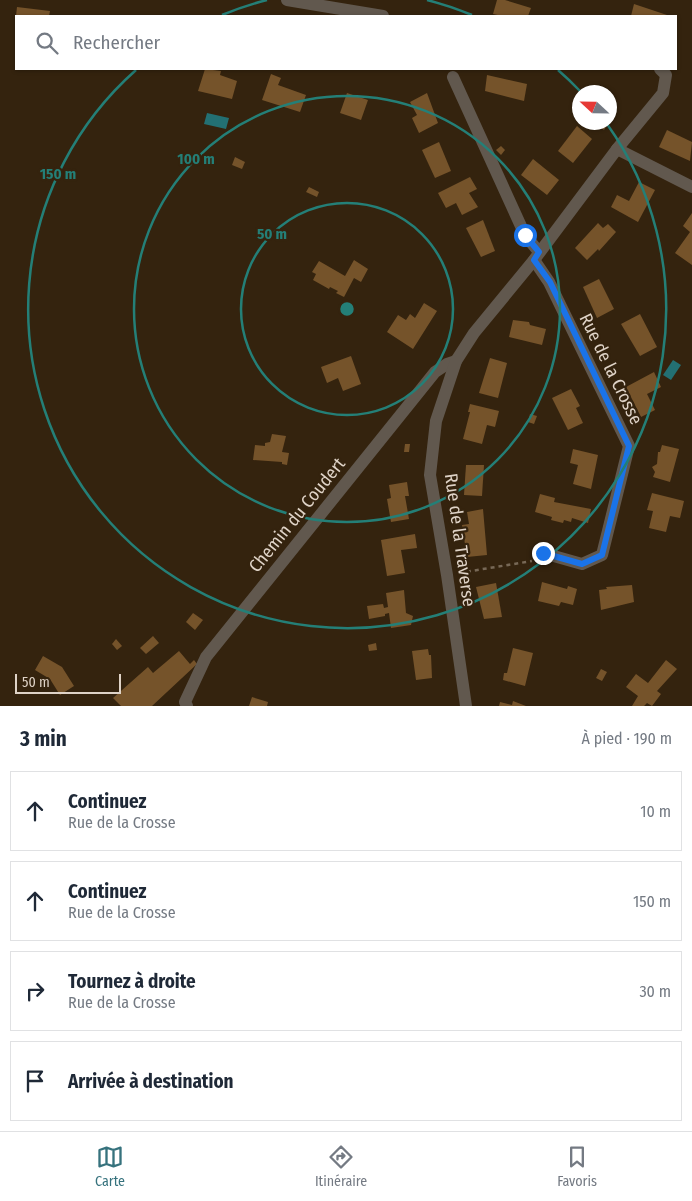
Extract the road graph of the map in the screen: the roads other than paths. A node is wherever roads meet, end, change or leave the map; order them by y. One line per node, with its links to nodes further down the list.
1 (287, 0): 2 (street)
2 (377, 15)
3 (661, 70): 5 (street, Rue de la Traverse)
4 (453, 77): 7 (street, Rue de la Crosse)
5 (616, 149): 6 (street); 7 (street, Rue de la Traverse)
6 (692, 186)
7 (536, 256): 8 (street, Rue de la Traverse); 9 (street, Rue de la Crosse)
8 (456, 361): 10 (street, Chemin du Coudert); 11 (street, Rue de la Traverse)
9 (543, 553)
10 (186, 706)
11 (466, 706)

